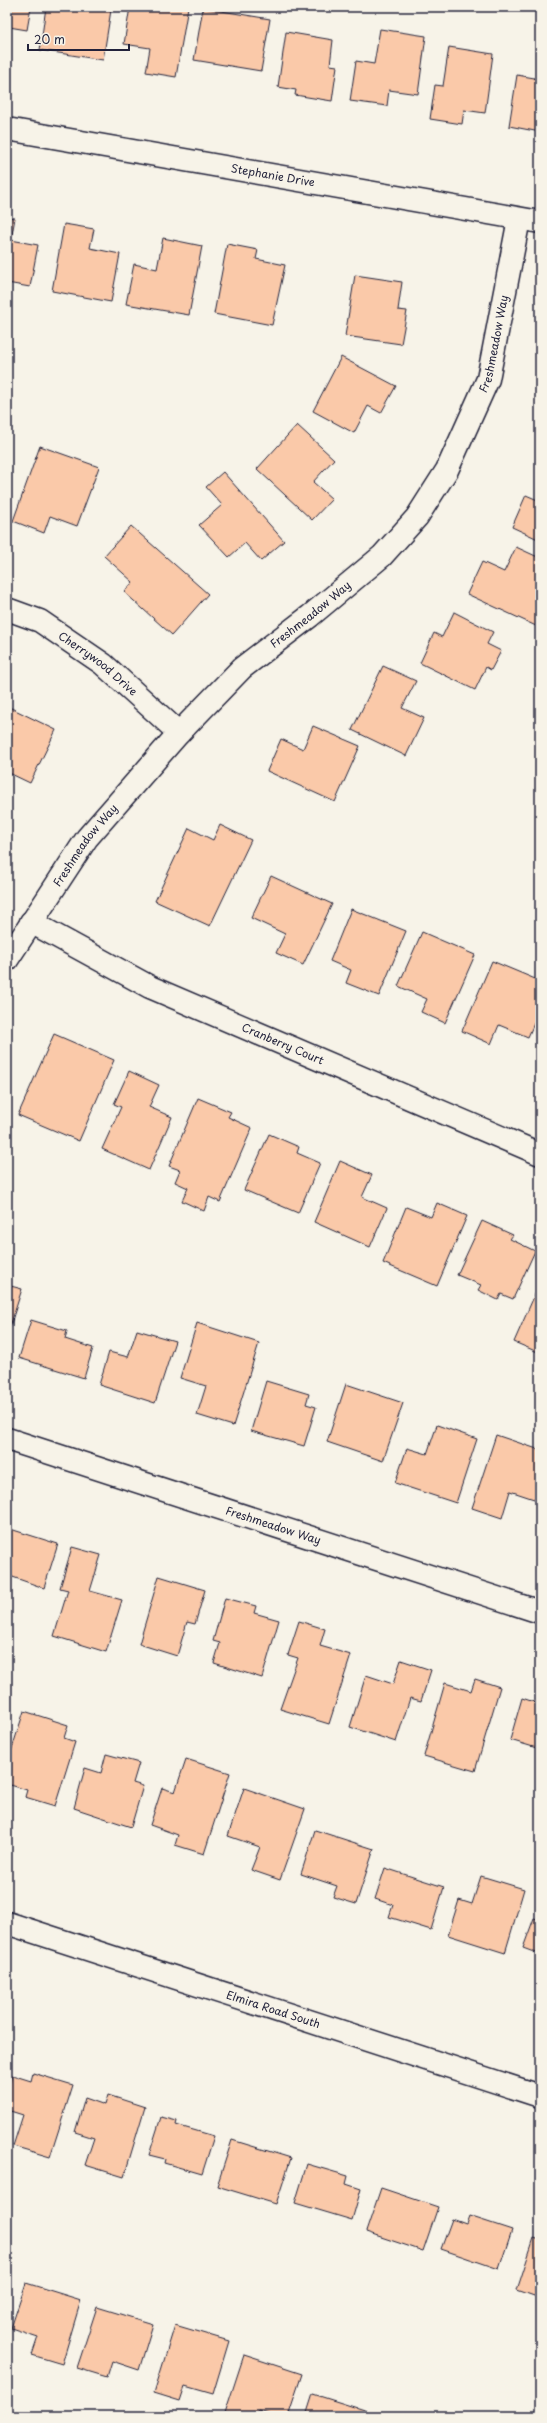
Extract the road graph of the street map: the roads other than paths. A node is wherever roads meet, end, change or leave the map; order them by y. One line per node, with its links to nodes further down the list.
1 (7, 129): 2 (street, Stephanie Drive)
2 (530, 220): 4 (street, Freshmeadow Way)
3 (7, 609): 4 (street, Cherrywood Drive)
4 (179, 733): 5 (street, Freshmeadow Way)
5 (31, 922): 6 (street, Freshmeadow Way); 7 (street, Cranberry Court)
6 (7, 960)
7 (540, 1154)
8 (7, 1439): 9 (street, Freshmeadow Way)
9 (540, 1612)
10 (7, 1922): 11 (street, Elmira Road South)
11 (540, 2096)

